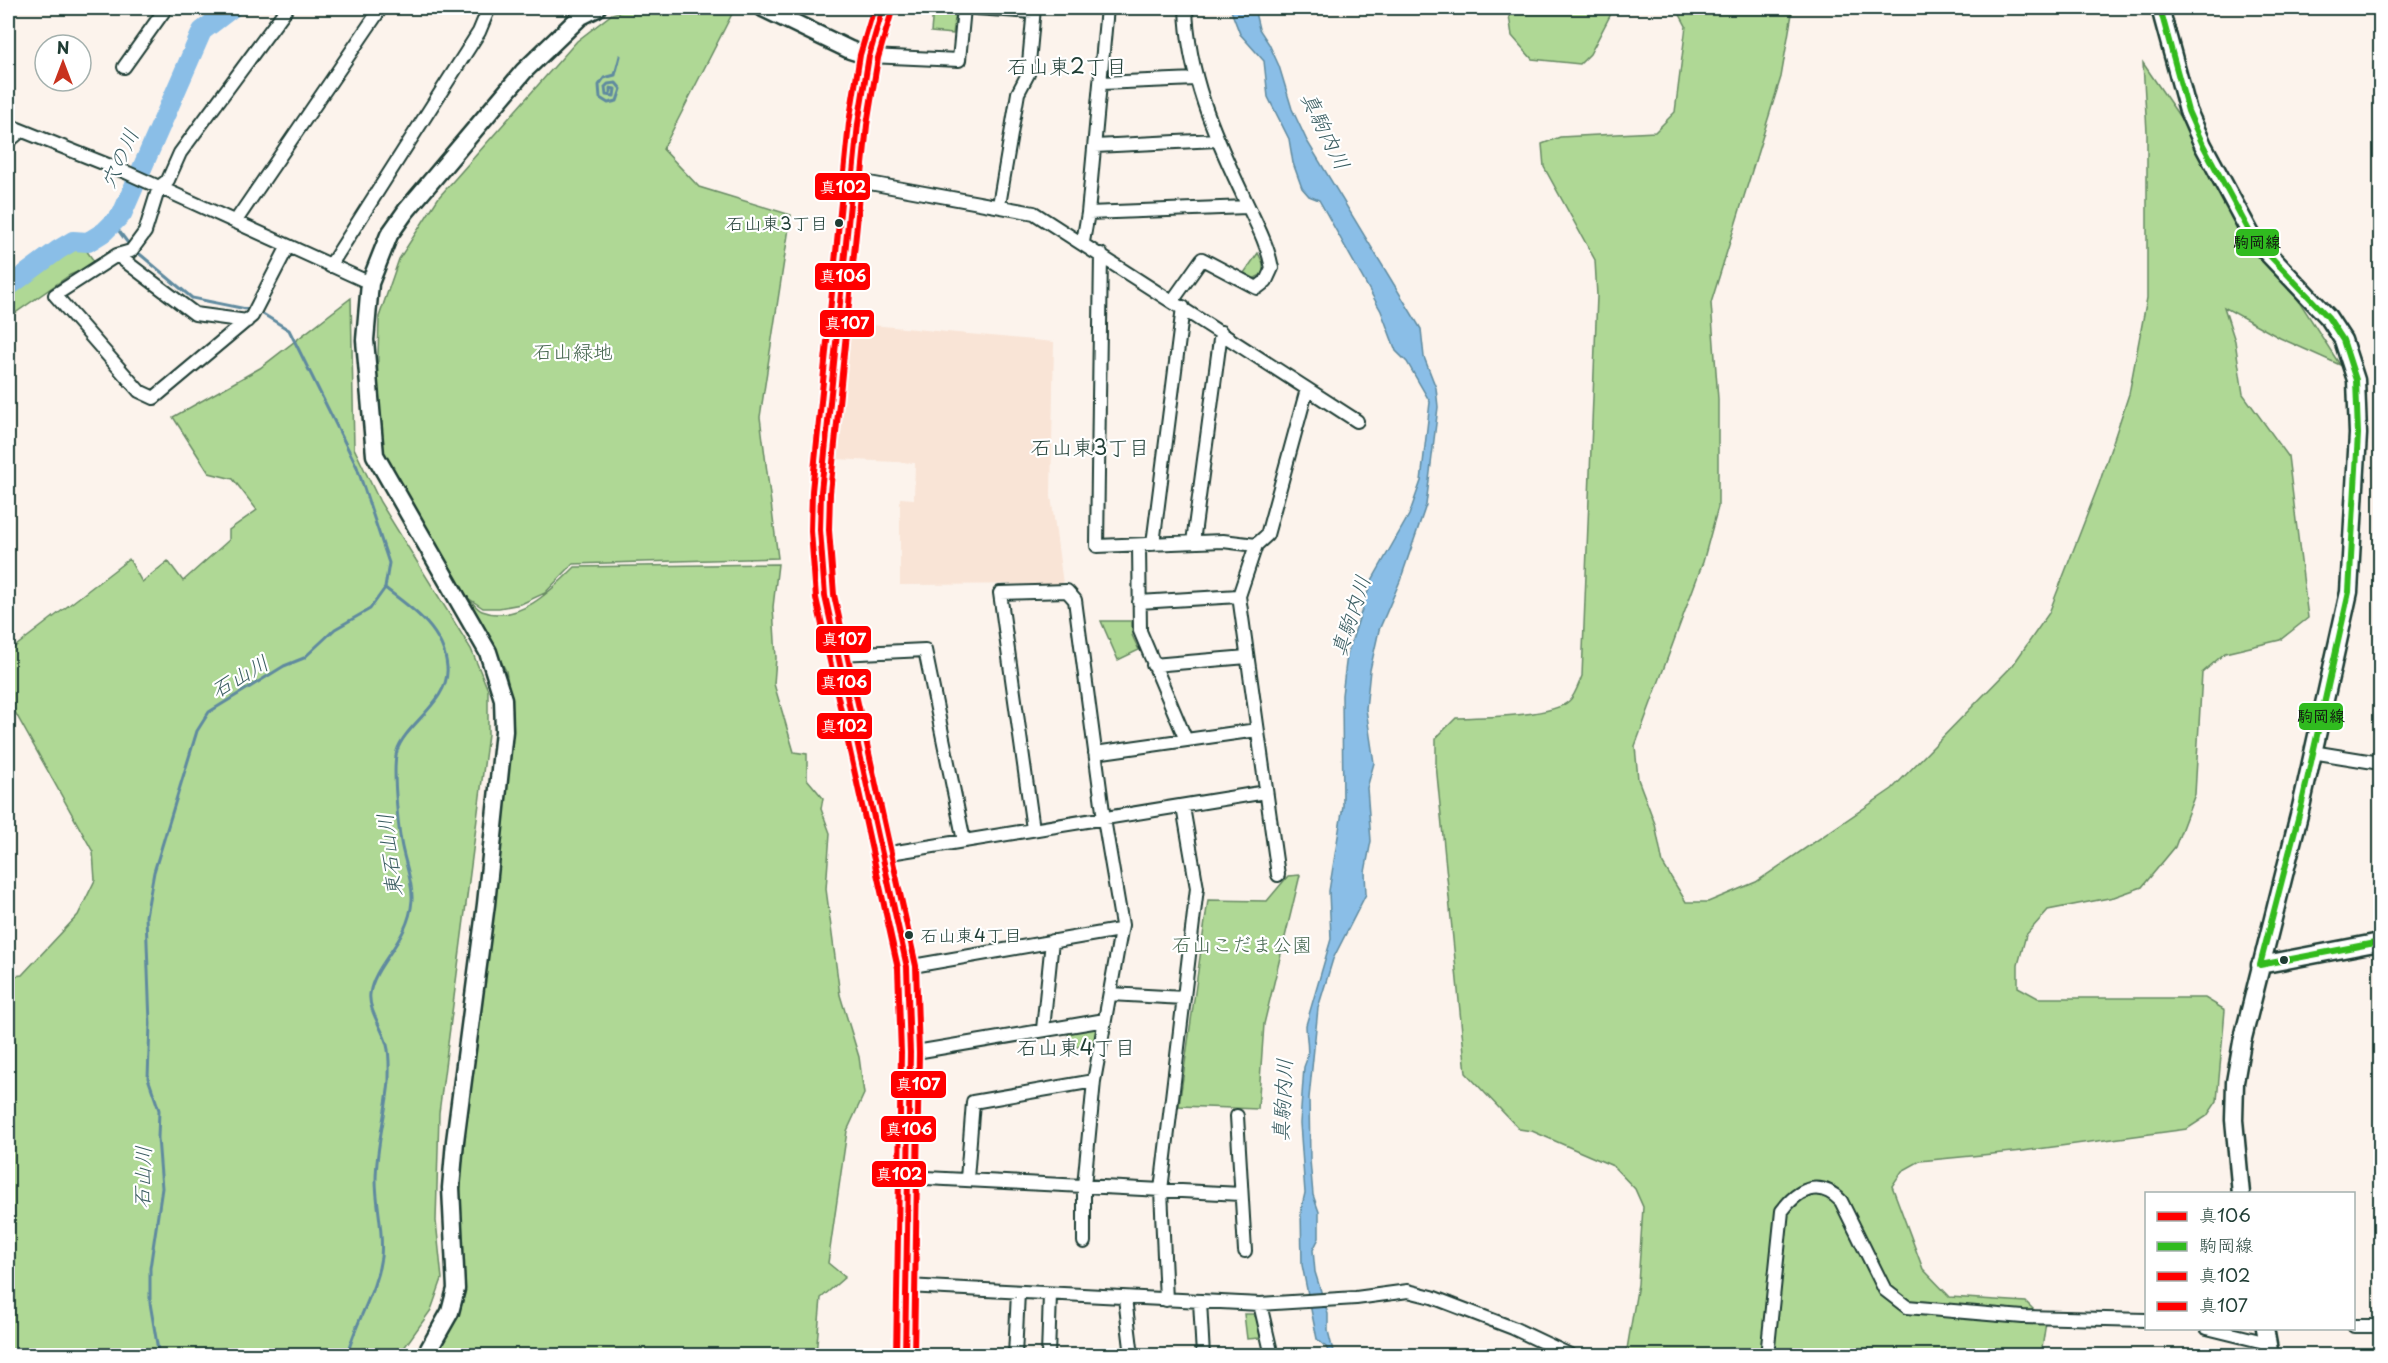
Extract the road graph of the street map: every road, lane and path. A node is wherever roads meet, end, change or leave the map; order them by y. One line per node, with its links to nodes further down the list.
1 (166, 8): 15 (street)
2 (287, 8): 24 (street)
3 (381, 8): 28 (street)
4 (489, 8): 33 (street)
5 (597, 8): 34 (street)
6 (763, 8): 14 (street)
7 (883, 8): 14 (highway)
8 (964, 8): 14 (street)
9 (976, 8): 13 (street)
10 (1107, 8): 17 (street)
11 (1186, 8): 16 (street)
12 (2160, 8): 51 (street)
13 (1034, 10): 25 (street)
14 (869, 56): 23 (highway)
15 (124, 67)
16 (1196, 79): 17 (street); 20 (street)
17 (1101, 83): 22 (street)
18 (8, 124): 19 (street)
19 (21, 130): 21 (street); 24 (street)
20 (1217, 140): 22 (street); 26 (street)
21 (8, 142)
22 (1095, 146): 27 (street)
23 (853, 180): 25 (street); 46 (highway)
24 (156, 186): 28 (street); 32 (street)
25 (999, 205): 29 (street)
26 (1247, 207): 27 (street); 35 (street)
27 (1088, 213): 29 (street)
28 (235, 222): 30 (street)
29 (1083, 242): 31 (street)
30 (288, 246): 33 (street); 36 (street)
31 (1101, 254): 35 (street); 42 (street)
32 (117, 255): 36 (street); 36 (street)
33 (330, 266): 34 (street)
34 (370, 282): 93 (street)
35 (1178, 303): 37 (street); 41 (street)
36 (252, 314)
37 (1221, 332): 38 (street); 40 (street)
38 (1307, 389): 39 (street); 43 (street)
39 (1358, 421)
40 (1193, 542): 41 (street); 43 (street)
41 (1153, 544): 42 (street)
42 (1139, 545): 45 (street)
43 (1256, 545): 44 (street)
44 (1239, 596): 45 (street); 47 (street)
45 (1139, 602): 48 (street)
46 (839, 654): 58 (street); 59 (highway)
47 (1247, 657): 48 (street); 49 (street)
48 (1153, 665): 50 (street)
49 (1257, 730): 50 (street); 54 (street)
50 (1186, 740): 52 (street)
51 (2312, 752): 53 (street); 64 (street)
52 (1095, 753): 56 (street); 57 (street)
53 (2380, 763)
54 (1266, 792): 55 (street); 60 (street)
55 (1183, 807): 56 (street); 67 (street)
56 (1104, 819): 57 (street); 61 (street)
57 (1033, 829): 58 (street)
58 (964, 841): 59 (street)
59 (884, 854): 65 (highway)
60 (1278, 875)
61 (1119, 930): 62 (street); 66 (street)
62 (1052, 941): 65 (street); 69 (street)
63 (2380, 942): 64 (street)
64 (2260, 965): 77 (street)
65 (907, 968): 70 (highway)
66 (1110, 994): 67 (street); 68 (street)
67 (1184, 998): 76 (street)
68 (1105, 1020): 69 (street); 71 (street)
69 (1043, 1029): 70 (street)
70 (910, 1053): 73 (highway)
71 (1094, 1081): 74 (street); 75 (street)
72 (1237, 1116): 78 (street)
73 (906, 1177): 74 (street); 81 (highway)
74 (967, 1179): 75 (street)
75 (1084, 1186): 76 (street); 79 (street)
76 (1161, 1190): 78 (street); 85 (street)
77 (2241, 1192)
78 (1241, 1194): 80 (street)
79 (1084, 1242)
80 (1245, 1251)
81 (906, 1286): 82 (street); 94 (highway)
82 (1018, 1292): 83 (street); 95 (street)
83 (1050, 1294): 84 (street); 96 (street)
84 (1125, 1298): 85 (street); 97 (street)
85 (1166, 1300): 86 (street)
86 (1200, 1301): 87 (street); 98 (street)
87 (1265, 1303): 99 (street); 100 (street)
88 (2145, 1320): 101 (street)
89 (2355, 1326): 90 (street)
90 (2380, 1326)
91 (2212, 1330): 92 (street)
92 (2268, 1342)
93 (425, 1356)
94 (906, 1356)
95 (1015, 1356)
96 (1048, 1356)
97 (1132, 1356)
98 (1203, 1356)
99 (1272, 1356)
100 (1572, 1356)
101 (1767, 1356)

